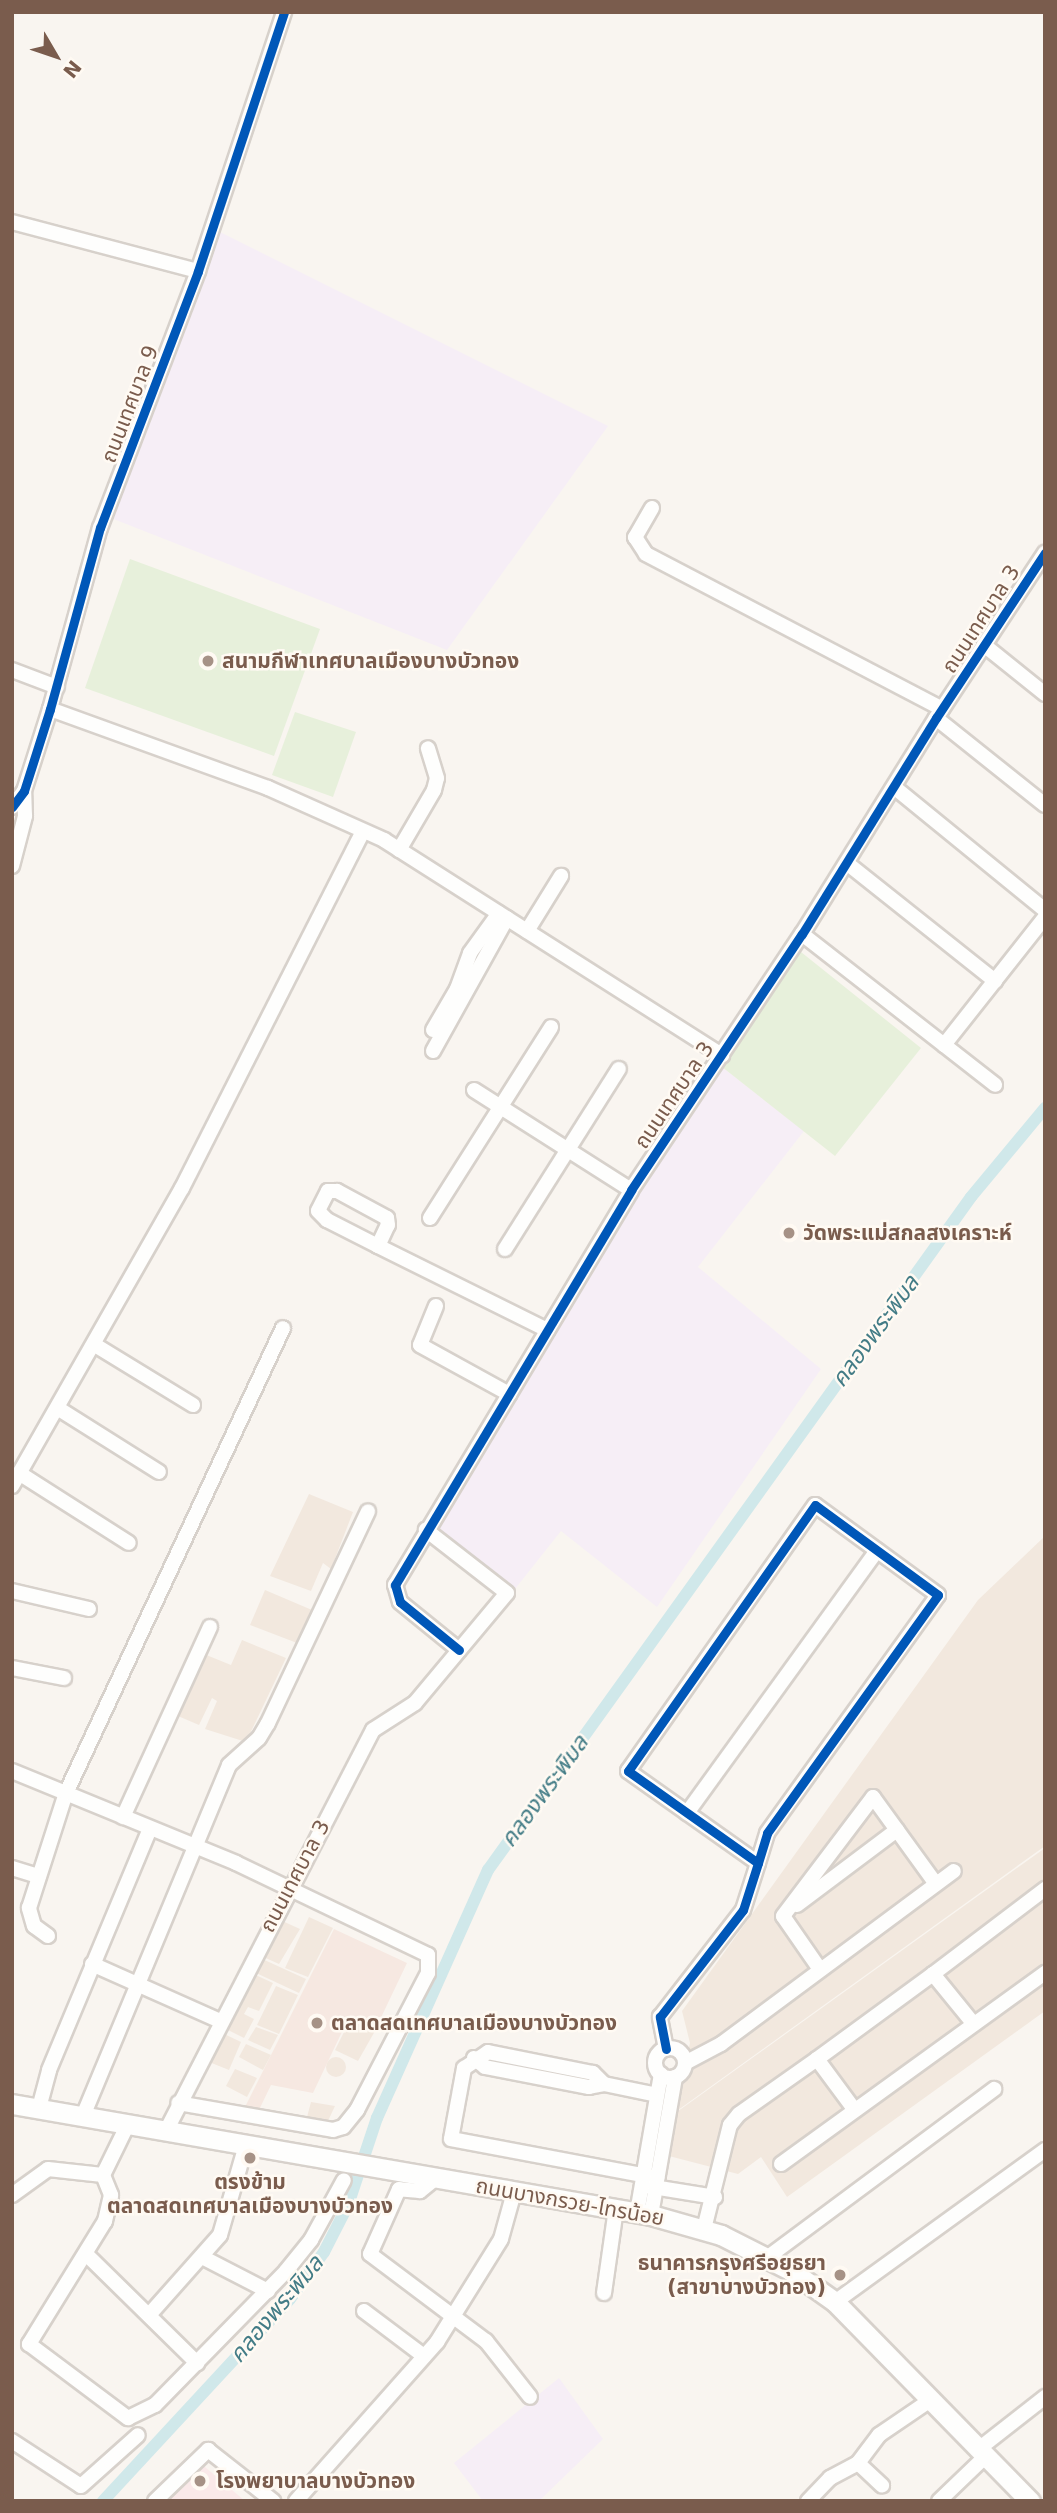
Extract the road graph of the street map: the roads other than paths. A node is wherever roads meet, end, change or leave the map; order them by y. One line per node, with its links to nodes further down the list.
1 (284, 12): 3 (street, ถนนเทศบาล 9)
2 (13, 226): 3 (street)
3 (198, 271): 8 (street, ถนนเทศบาล 9)
4 (652, 508): 11 (street)
5 (1045, 553): 6 (street, ถนนเทศบาล 3)
6 (984, 645): 9 (street); 11 (street, ถนนเทศบาล 3)
7 (12, 670): 8 (street)
8 (57, 687): 10 (street, ถนนเทศบาล 9)
9 (1045, 694)
10 (51, 709): 15 (street, ถนนเทศบาล 9); 16 (street)
11 (939, 713): 13 (street, ถนนเทศบาล 3); 14 (street)
12 (428, 748): 17 (street)
13 (894, 788): 18 (street, ถนนเทศบาล 3); 21 (street)
14 (1045, 805)
15 (17, 811): 19 (street, ถนนเทศบาล 9)
16 (363, 831): 17 (street); 44 (street)
17 (399, 850): 22 (street)
18 (848, 864): 25 (street, ถนนเทศบาล 3); 26 (street)
19 (12, 866)
20 (561, 876): 24 (street)
21 (1045, 910)
22 (503, 915): 24 (street); 28 (street); 30 (street)
23 (1045, 917): 26 (street)
24 (527, 930): 31 (street)
25 (802, 934): 29 (street); 31 (street, ถนนเทศบาล 3)
26 (995, 981): 29 (street)
27 (551, 1027): 35 (street)
28 (433, 1030)
29 (944, 1045): 33 (street)
30 (433, 1051)
31 (722, 1055): 37 (street, ถนนเทศบาล 3)
32 (620, 1069): 36 (street)
33 (995, 1085)
34 (474, 1090): 35 (street)
35 (500, 1107): 36 (street); 38 (street)
36 (567, 1148): 37 (street); 40 (street)
37 (631, 1190): 43 (street, ถนนเทศบาล 3)
38 (430, 1218)
39 (378, 1246): 39 (street); 43 (street)
40 (505, 1249)
41 (436, 1306): 45 (street)
42 (283, 1328): 61 (street)
43 (547, 1330): 45 (street, ถนนเทศบาล 3)
44 (95, 1345): 46 (street); 47 (street)
45 (509, 1395): 51 (street, ถนนเทศบาล 3)
46 (193, 1405)
47 (59, 1409): 48 (street); 49 (street)
48 (159, 1472)
49 (15, 1480): 52 (street)
50 (368, 1511): 66 (street)
51 (426, 1530): 57 (street, ถนนเทศบาล 3); 57 (street, ถนนเทศบาล 3)
52 (129, 1543)
53 (877, 1551): 62 (street); 62 (street); 67 (street)
54 (12, 1591): 55 (street)
55 (89, 1609)
56 (210, 1628): 63 (street)
57 (459, 1650): 72 (street, ถนนเทศบาล 3)
58 (12, 1668): 59 (street)
59 (64, 1678)
60 (12, 1771): 61 (street)
61 (66, 1794): 63 (street); 70 (street)
62 (687, 1813): 67 (street)
63 (123, 1817): 64 (street)
64 (150, 1829): 66 (street); 76 (street)
65 (897, 1830): 71 (street); 74 (street); 74 (street)
66 (197, 1846): 72 (street); 80 (street)
67 (758, 1863): 83 (street)
68 (12, 1868): 70 (street)
69 (954, 1871): 71 (street)
70 (39, 1876): 75 (street)
71 (936, 1884): 77 (street)
72 (288, 1888): 81 (street, ถนนเทศบาล 3); 89 (street)
73 (1045, 1889): 79 (street)
74 (783, 1916): 77 (street)
75 (48, 1936)
76 (92, 1964): 80 (street); 91 (street)
77 (820, 1968): 85 (street)
78 (1045, 1973): 82 (street)
79 (933, 1974): 82 (street); 84 (street)
80 (138, 1986): 81 (street); 93 (street)
81 (220, 2021): 89 (street, ถนนเทศบาล 3)
82 (973, 2023): 92 (street)
83 (666, 2049): 85 (street); 86 (street)
84 (817, 2059): 92 (street); 105 (street)
85 (685, 2063): 86 (street)
86 (668, 2076): 88 (street); 102 (street)
87 (994, 2089): 110 (street)
88 (657, 2095): 102 (street); 102 (street)
89 (178, 2103): 95 (street, ถนนเทศบาล 3)
90 (12, 2104): 91 (main road, ถนนบางกรวย-ไทรน้อย)
91 (39, 2108): 93 (main road, ถนนบางกรวย-ไทรน้อย)
92 (854, 2109): 98 (street)
93 (83, 2116): 94 (main road, ถนนบางกรวย-ไทรน้อย)
94 (128, 2124): 95 (main road, ถนนบางกรวย-ไทรน้อย); 99 (street)
95 (166, 2130): 96 (main road, ถนนบางกรวย-ไทรน้อย)
96 (246, 2145): 100 (main road, ถนนบางกรวย-ไทรน้อย); 111 (street)
97 (1045, 2150): 114 (street)
98 (781, 2164)
99 (103, 2175): 104 (street); 109 (street)
100 (436, 2178): 103 (main road, ถนนบางกรวย-ไทรน้อย); 117 (street)
101 (344, 2180): 112 (street)
102 (649, 2181): 105 (street); 107 (street)
103 (514, 2192): 106 (main road, ถนนบางกรวย-ไทรน้อย); 117 (street)
104 (12, 2195)
105 (715, 2197): 108 (street)
106 (616, 2209): 107 (main road, ถนนบางกรวย-ไทรน้อย); 113 (street)
107 (644, 2214): 108 (main road, ถนนบางกรวย-ไทรน้อย)
108 (704, 2229): 110 (main road, ถนนบางกรวย-ไทรน้อย)
109 (86, 2254): 116 (street); 119 (street)
110 (768, 2257): 114 (main road, ถนนบางกรวย-ไทรน้อย)
111 (204, 2258): 112 (street); 116 (street)
112 (268, 2291): 119 (street)
113 (604, 2293)
114 (835, 2302): 121 (main road, ถนนบางกรวย-ไทรน้อย)
115 (364, 2311): 118 (street)
116 (149, 2315): 119 (street)
117 (453, 2316): 118 (street); 120 (street)
118 (424, 2356): 130 (street)
119 (197, 2363)
120 (530, 2397)
121 (932, 2399): 125 (main road, ถนนบางกรวย-ไทรน้อย); 126 (street)
122 (1042, 2405): 125 (street)
123 (138, 2435): 124 (street)
124 (12, 2441)
125 (984, 2451): 132 (street); 133 (main road, ถนนบางกรวย-ไทรน้อย)
126 (858, 2463): 127 (street); 131 (street)
127 (882, 2485)
128 (155, 2501): 129 (street)
129 (273, 2501)
130 (296, 2501)
131 (808, 2501)
132 (939, 2501)
133 (1030, 2501)

